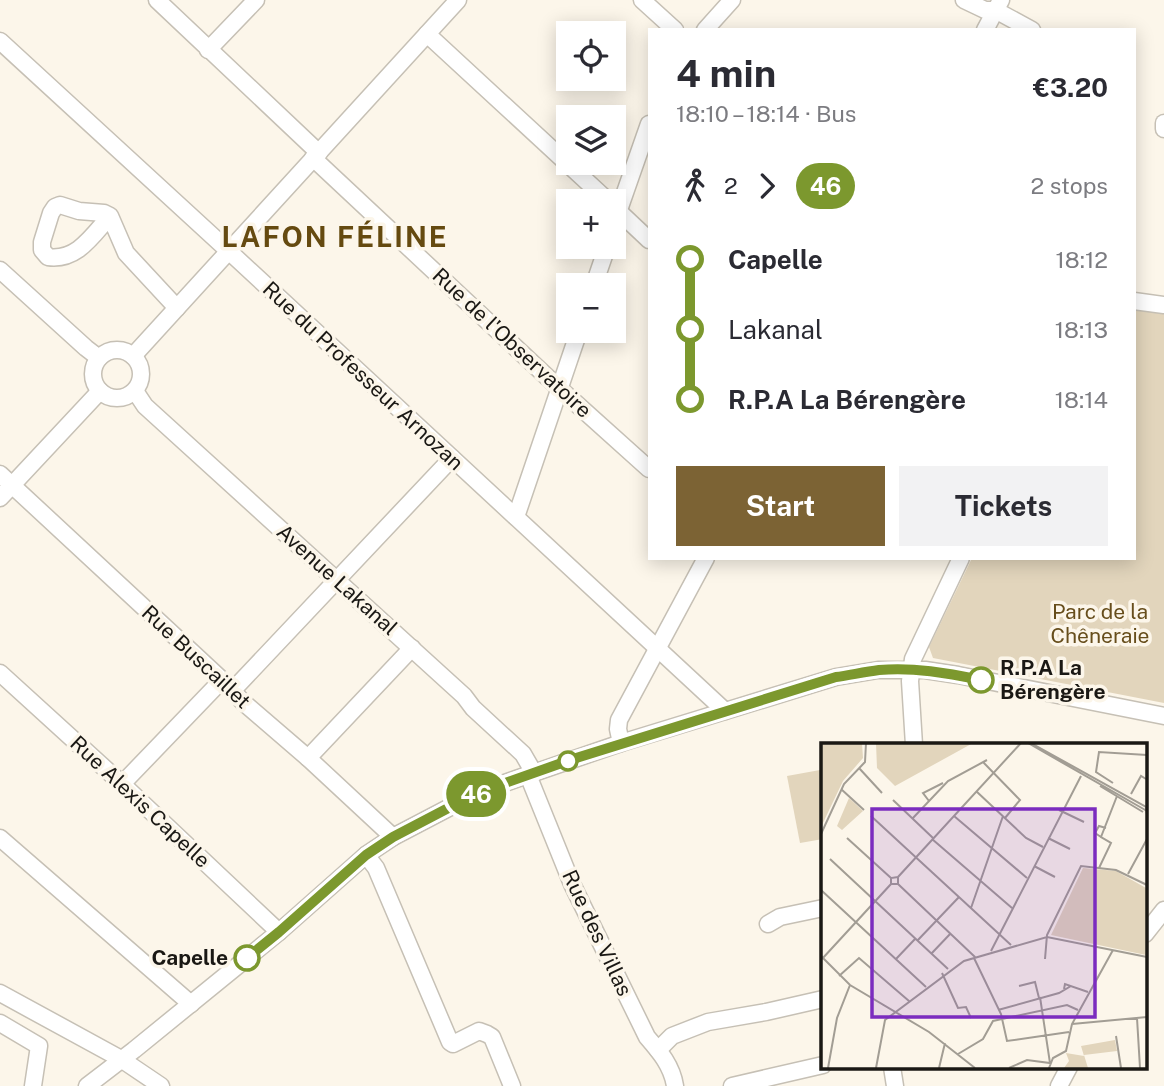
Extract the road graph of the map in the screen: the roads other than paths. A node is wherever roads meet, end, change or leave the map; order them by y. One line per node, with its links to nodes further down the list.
1 (157, 0): 14 (street, Rue de l'Observatoire)
2 (256, 0): 14 (street)
3 (458, 0): 12 (street)
4 (642, 0): 8 (street)
5 (732, 0): 9 (street)
6 (970, 3): 7 (street)
7 (998, 5): 10 (street); 11 (street)
8 (673, 28)
9 (707, 28)
10 (986, 28)
11 (1029, 28)
12 (426, 34): 18 (street); 19 (street)
13 (0, 41): 24 (street, Rue du Professeur Arnozan)
14 (208, 50): 18 (street, Rue de l'Observatoire)
15 (1164, 123): 17 (street)
16 (648, 126): 20 (street)
17 (1164, 129)
18 (316, 155): 24 (street); 32 (street, Rue de l'Observatoire)
19 (591, 189)
20 (623, 189)
21 (110, 216): 28 (street)
22 (626, 221): 23 (street)
23 (648, 239)
24 (229, 252): 28 (street); 35 (street, Rue du Professeur Arnozan)
25 (0, 270): 31 (street)
26 (1136, 301): 27 (street)
27 (1164, 305)
28 (177, 308): 30 (street)
29 (575, 343): 32 (street)
30 (134, 356): 31 (street); 34 (street)
31 (99, 358): 33 (street)
32 (559, 389): 36 (street, Rue de l'Observatoire); 39 (street)
33 (100, 391): 34 (street); 37 (street)
34 (135, 391): 42 (street, Avenue Lakanal)
35 (452, 458): 39 (street, Rue du Professeur Arnozan); 42 (street)
36 (648, 469)
37 (6, 480): 38 (street); 47 (street, Rue Buscaillet)
38 (0, 498)
39 (516, 517): 44 (street, Rue du Professeur Arnozan)
40 (705, 560): 44 (street)
41 (960, 560): 45 (street)
42 (337, 579): 43 (street, Avenue Lakanal); 47 (street)
43 (412, 648): 52 (street); 53 (street, Avenue Lakanal)
44 (658, 648): 48 (street, Rue du Professeur Arnozan); 50 (street)
45 (911, 669): 48 (street); 49 (street); 51 (street)
46 (0, 673): 54 (street, Rue Alexis Capelle)
47 (228, 685): 52 (street, Rue Buscaillet); 54 (street)
48 (725, 711): 50 (street)
49 (1164, 716)
50 (621, 743): 53 (street)
51 (914, 743)
52 (308, 758): 55 (street, Rue Buscaillet)
53 (531, 774): 55 (street); 67 (street, Rue des Villas)
54 (122, 784): 61 (street, Rue Alexis Capelle)
55 (393, 837): 57 (street)
56 (0, 838): 65 (street)
57 (366, 855): 61 (street); 75 (street)
58 (821, 908): 60 (street)
59 (1164, 910): 62 (street)
60 (768, 924)
61 (279, 932): 65 (street)
62 (1146, 933)
63 (0, 993): 68 (street)
64 (821, 999): 67 (street)
65 (191, 1004): 68 (street)
66 (0, 1023): 73 (street)
67 (659, 1050): 76 (street, Rue des Villas)
68 (121, 1059): 72 (street); 74 (street)
69 (821, 1065): 77 (street)
70 (892, 1068): 78 (street)
71 (1068, 1068): 79 (street)
72 (157, 1085)
73 (33, 1086)
74 (87, 1086)
75 (512, 1086)
76 (675, 1086)
77 (732, 1086)
78 (895, 1086)
79 (1059, 1086)

